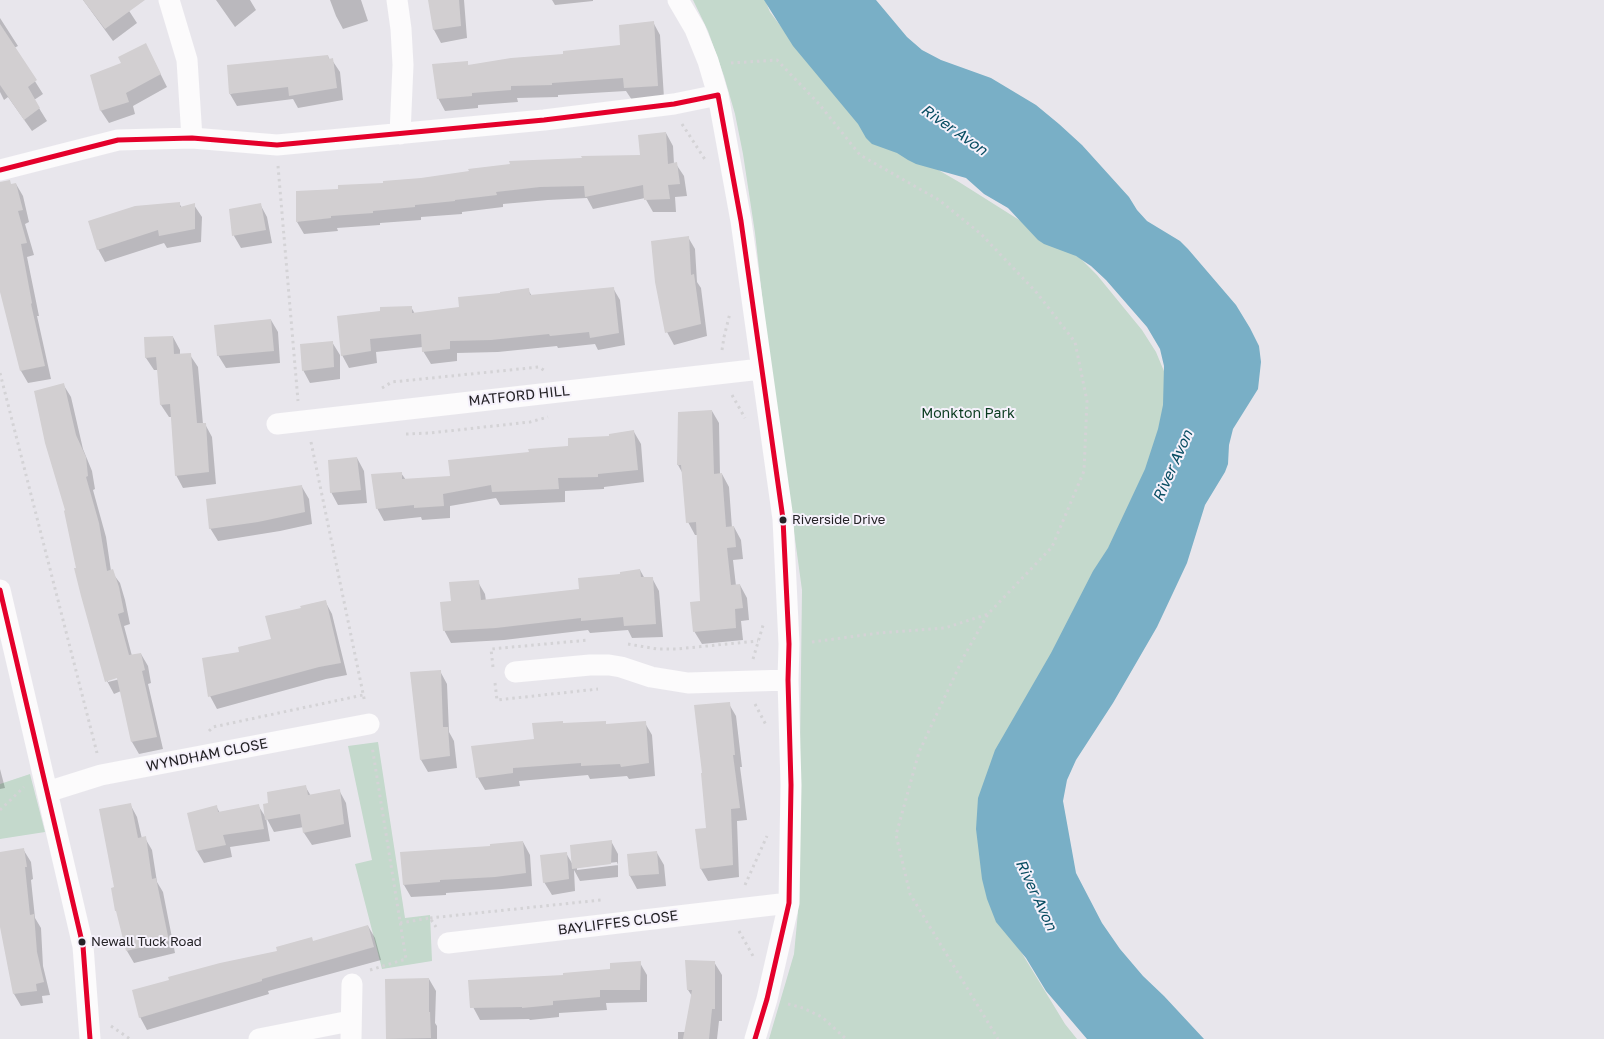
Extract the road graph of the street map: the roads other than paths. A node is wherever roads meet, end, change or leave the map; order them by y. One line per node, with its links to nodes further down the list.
1 (169, 0): 6 (street)
2 (398, 0): 5 (street)
3 (678, 0): 4 (street)
4 (718, 95): 5 (street); 8 (street)
5 (400, 134): 6 (street)
6 (192, 138): 7 (street)
7 (0, 170)
8 (761, 369): 9 (street, MATFORD HILL); 12 (street)
9 (277, 423)
10 (0, 590): 14 (street)
11 (515, 672): 12 (street)
12 (788, 680): 15 (street)
13 (369, 724): 14 (street, WYNDHAM CLOSE)
14 (48, 792): 19 (street)
15 (789, 902): 16 (street, BAYLIFFES CLOSE); 21 (street)
16 (448, 943)
17 (352, 984): 18 (street)
18 (350, 1030): 20 (street)
19 (90, 1039)
20 (259, 1039)
21 (755, 1039)

